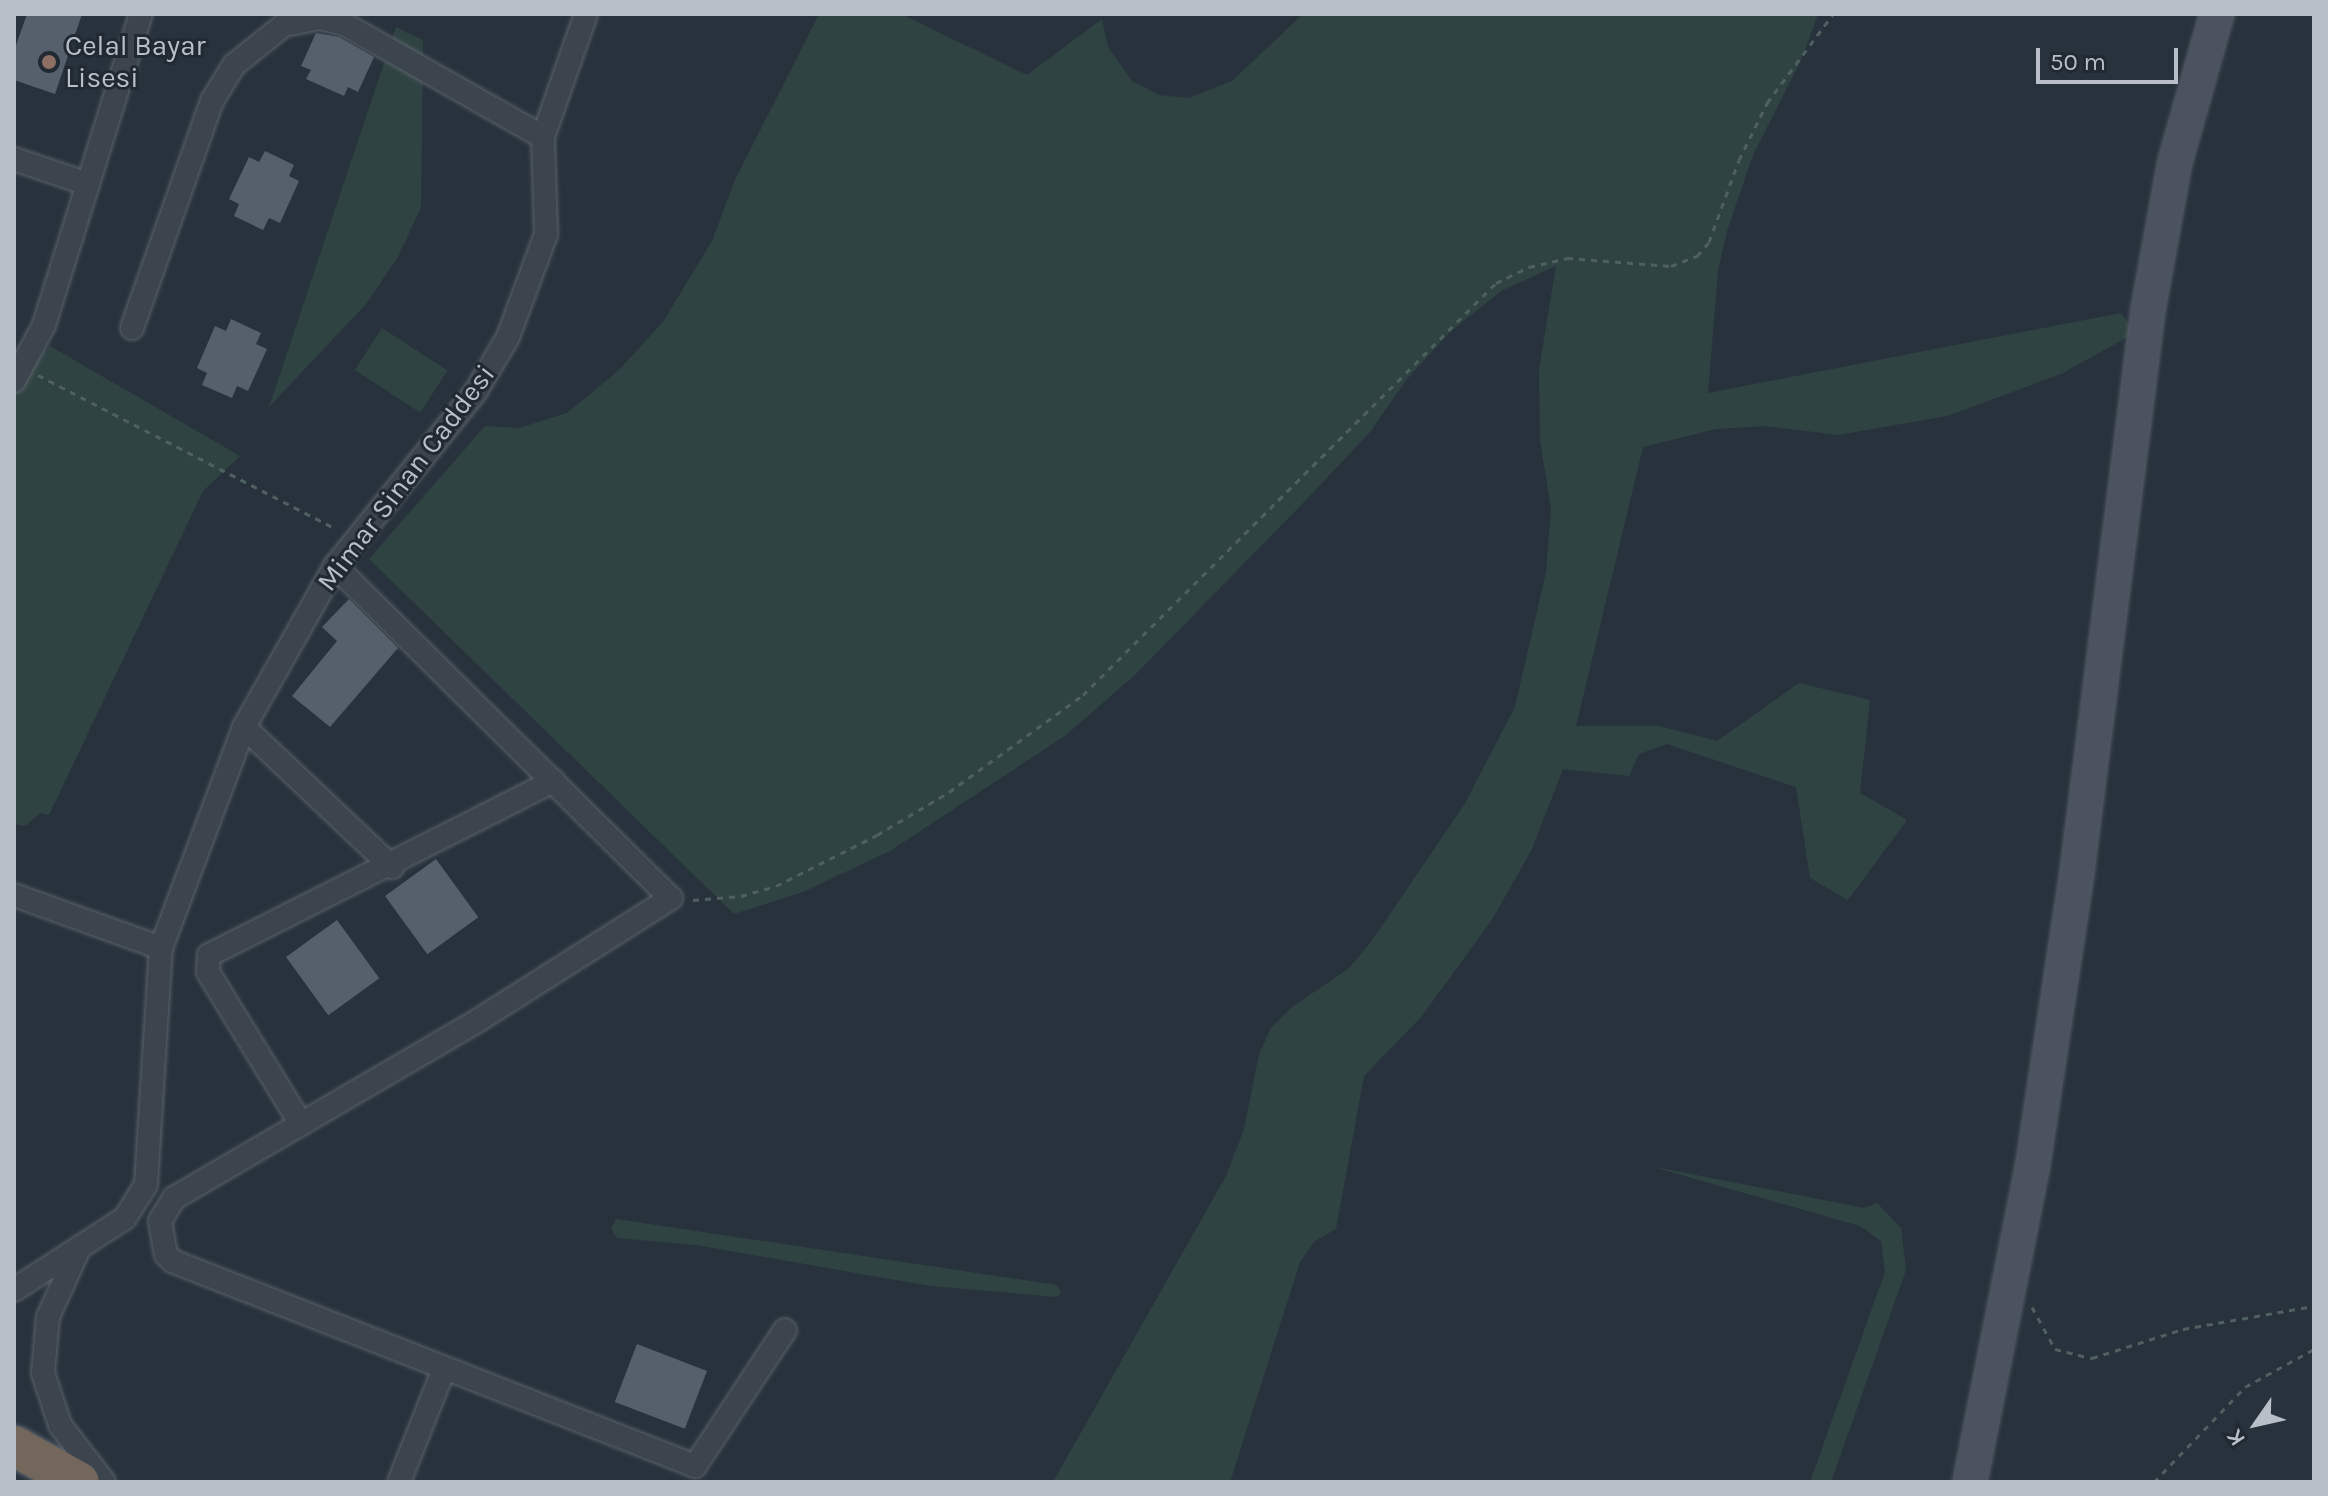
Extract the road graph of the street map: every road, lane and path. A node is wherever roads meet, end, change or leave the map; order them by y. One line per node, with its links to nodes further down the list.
1 (141, 14): 7 (street)
2 (586, 14): 5 (street, Mimar Sinan Caddesi)
3 (1833, 14): 16 (path)
4 (2217, 14): 22 (street)
5 (543, 137): 8 (street); 10 (street, Mimar Sinan Caddesi)
6 (14, 159): 7 (street)
7 (88, 184): 9 (street)
8 (132, 328)
9 (19, 374): 10 (path)
10 (355, 538): 11 (street, Mimar Sinan Caddesi)
11 (335, 566): 12 (street, Mimar Sinan Caddesi); 13 (street)
12 (244, 727): 14 (street); 17 (street, Mimar Sinan Caddesi)
13 (553, 781): 14 (street); 16 (street)
14 (392, 867): 18 (street)
15 (14, 895): 17 (street)
16 (671, 898): 18 (street)
17 (161, 948): 19 (street, Mimar Sinan Caddesi)
18 (301, 1124): 20 (street)
19 (134, 1204): 20 (street); 21 (street, Mimar Sinan Caddesi)
20 (160, 1221): 27 (street)
21 (81, 1247): 23 (street, Mimar Sinan Caddesi); 30 (street)
22 (2013, 1273): 24 (path); 32 (street)
23 (14, 1290)
24 (2314, 1306)
25 (785, 1330): 27 (street)
26 (2314, 1349): 33 (path)
27 (444, 1369): 31 (street)
28 (14, 1446): 29 (highway)
29 (79, 1482)
30 (104, 1482)
31 (399, 1482)
32 (1970, 1482)
33 (2154, 1482)

